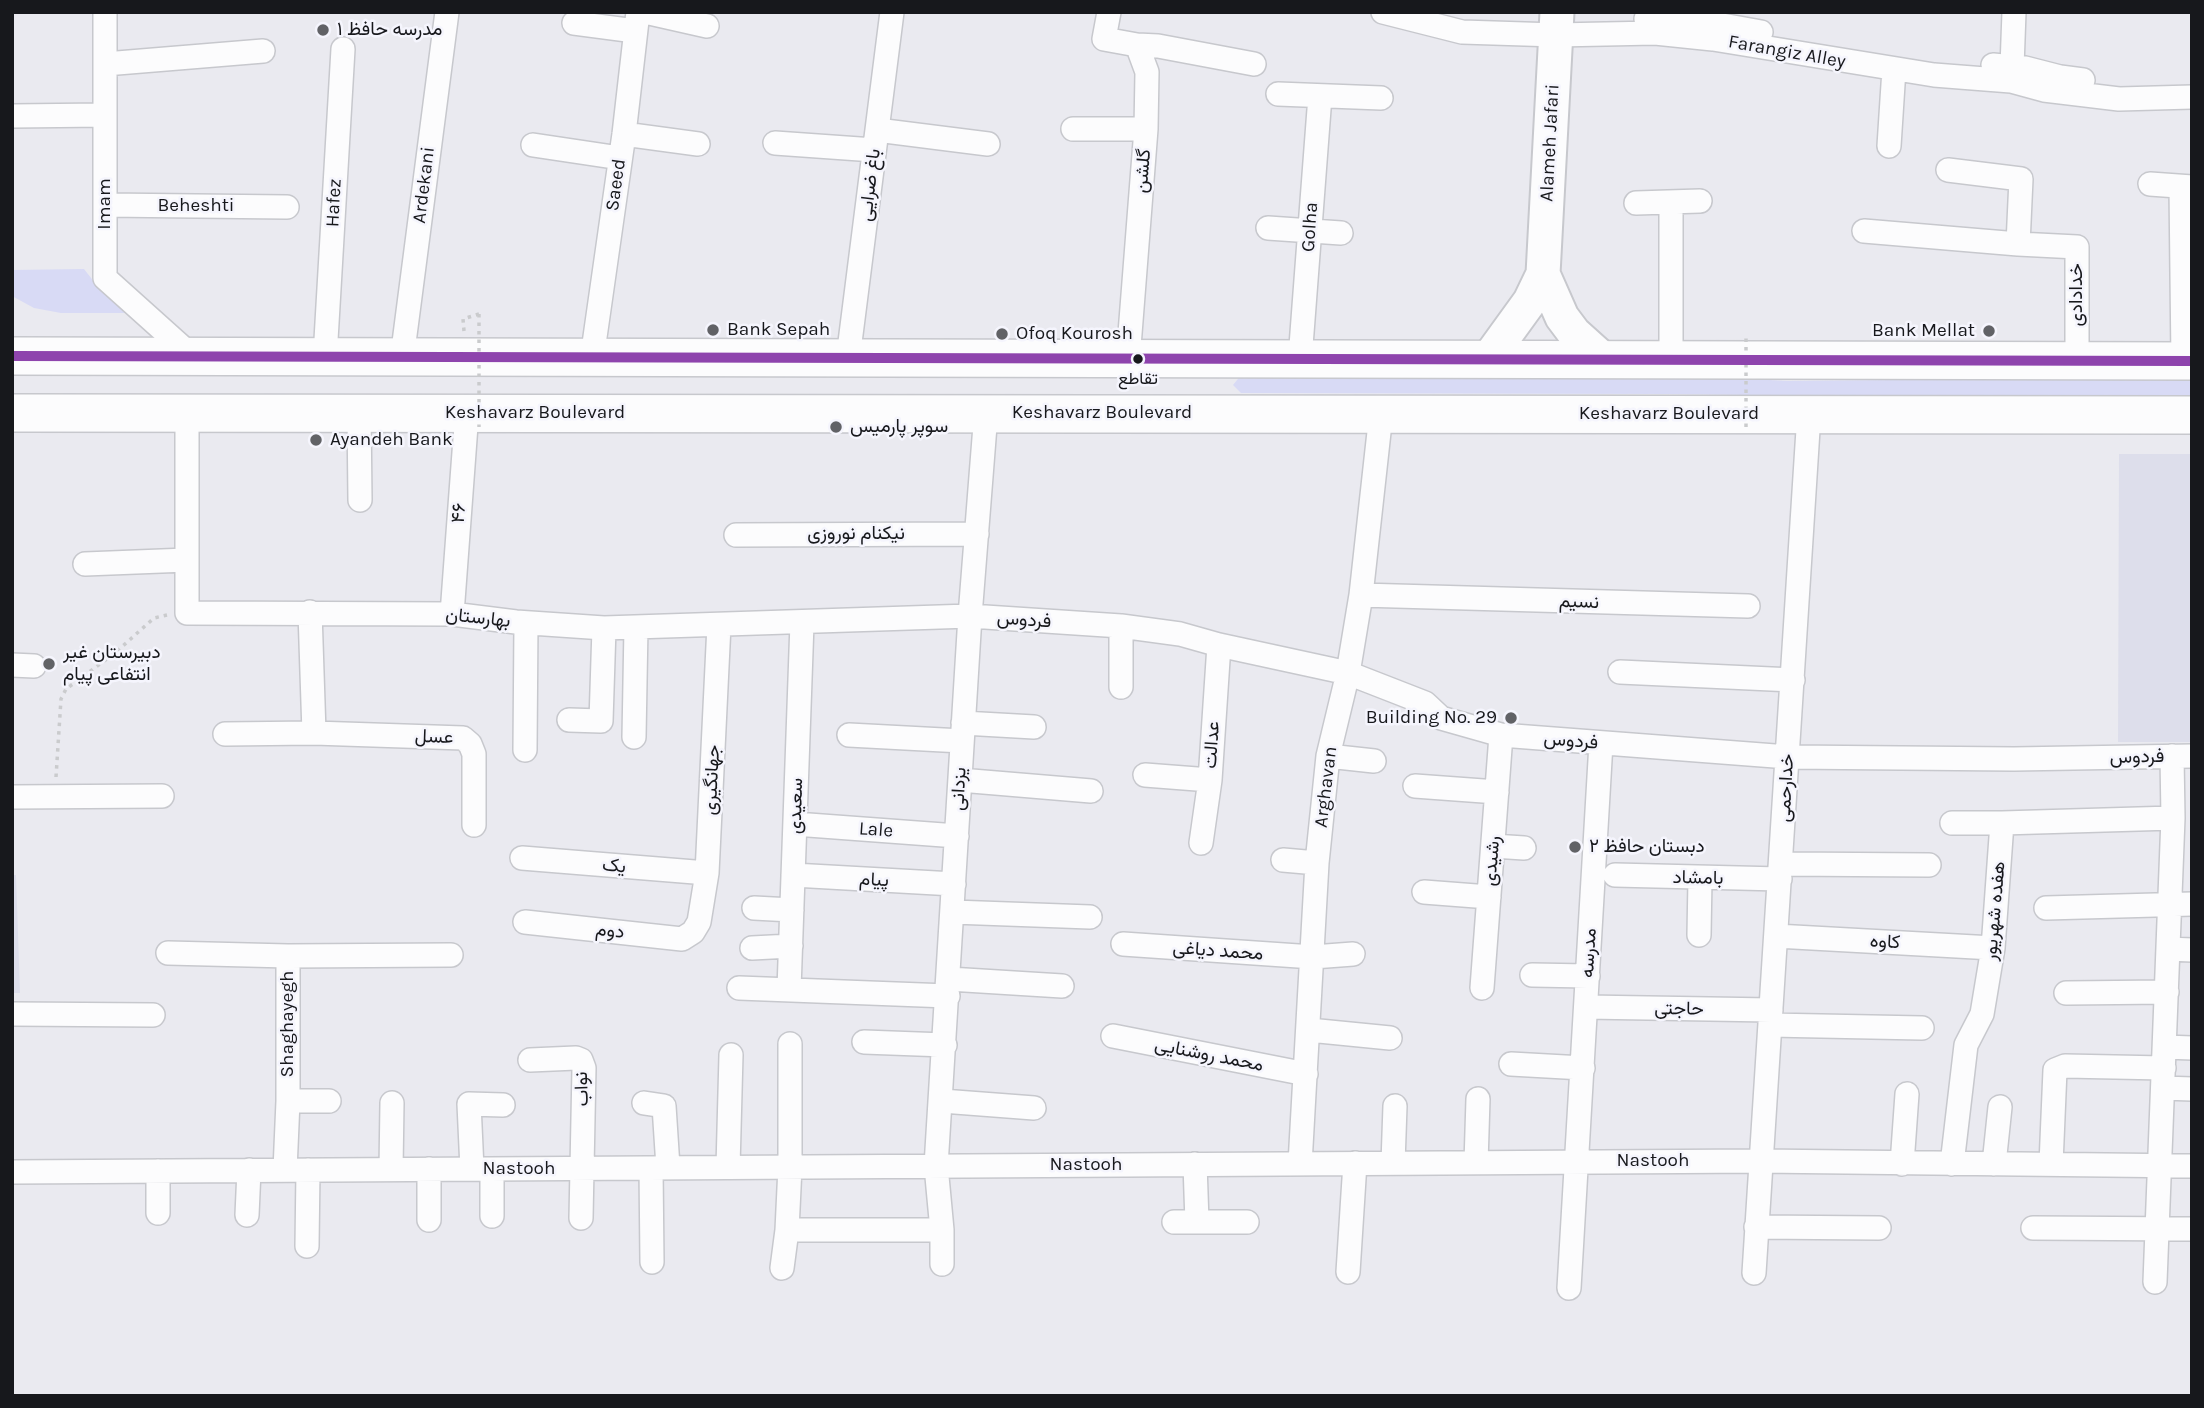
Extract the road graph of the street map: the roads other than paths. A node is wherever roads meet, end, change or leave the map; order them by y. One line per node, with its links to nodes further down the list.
1 (105, 12): 16 (street, Imam)
2 (447, 12): 56 (street, Ardekani)
3 (892, 12): 30 (street, باغ ضرایی)
4 (1109, 12): 13 (street)
5 (1383, 12): 10 (street)
6 (1438, 12): 10 (street)
7 (2014, 12): 18 (street)
8 (639, 18): 9 (street); 12 (street); 29 (street, Saeed)
9 (574, 23)
10 (1463, 23): 11 (street)
11 (1557, 23): 18 (street); 19 (street, Farangiz Alley); 50 (main road, Alameh Jafari)
12 (707, 26)
13 (1137, 45): 17 (street); 28 (street, گلشن)
14 (342, 49): 55 (street, Hafez)
15 (263, 51): 16 (street)
16 (105, 64): 25 (street, Imam)
17 (1254, 64)
18 (2012, 67): 20 (street)
19 (1894, 69): 23 (street, Farangiz Alley); 35 (street)
20 (2192, 86)
21 (1278, 94): 22 (street)
22 (1320, 96): 24 (street); 46 (street, Golha)
23 (2192, 97)
24 (1381, 98)
25 (105, 115): 26 (street); 43 (street, Imam)
26 (12, 116)
27 (1073, 129): 28 (street)
28 (1146, 129): 59 (street, گلشن)
29 (624, 134): 32 (street); 36 (street, Saeed)
30 (876, 140): 31 (street); 33 (street); 58 (street, باغ ضرایی)
31 (775, 143)
32 (698, 144)
33 (988, 144)
34 (533, 145): 36 (street)
35 (1889, 146)
36 (620, 158): 57 (street, Saeed)
37 (1948, 170): 49 (street)
38 (2150, 184): 39 (street)
39 (2186, 187): 65 (street)
40 (1700, 201): 42 (street)
41 (1636, 202): 42 (street)
42 (1671, 202): 63 (street)
43 (105, 205): 44 (street, Beheshti); 54 (street, Imam)
44 (287, 207)
45 (1268, 228): 46 (street)
46 (1310, 230): 48 (street); 60 (street, Golha)
47 (1864, 231): 49 (street, خدادادی)
48 (1341, 233)
49 (2018, 244): 64 (street, خدادادی)
50 (1544, 274): 61 (main road); 62 (main road)
51 (12, 333): 53 (main road)
52 (12, 356): 53 (main road)
53 (50, 357): 54 (main road)
54 (193, 357): 55 (main road)
55 (325, 357): 56 (main road)
56 (402, 358): 57 (main road)
57 (592, 358): 58 (main road)
58 (848, 358): 59 (main road)
59 (1128, 359): 60 (main road)
60 (1300, 359): 61 (main road)
61 (1488, 359): 62 (main road)
62 (1604, 360): 63 (main road)
63 (1671, 360): 64 (main road)
64 (2077, 360): 65 (main road)
65 (2187, 361)
66 (187, 412): 67 (main road, Keshavarz Boulevard); 69 (main road, Keshavarz Boulevard); 77 (street, بهارستان)
67 (359, 412): 73 (main road, Keshavarz Boulevard); 74 (street)
68 (986, 413): 70 (main road, Keshavarz Boulevard); 73 (main road, Keshavarz Boulevard); 75 (street, یزدانی)
69 (12, 414)
70 (1381, 414): 71 (main road, Keshavarz Boulevard); 79 (street, Arghavan)
71 (1809, 414): 72 (main road, Keshavarz Boulevard); 93 (street, خدارحمی)
72 (2192, 415)
73 (473, 420): 82 (street, ۴۶)
74 (360, 500)
75 (977, 534): 76 (street, نیکنام نوروزی); 83 (street, یزدانی)
76 (736, 536)
77 (187, 560): 78 (street); 81 (street, بهارستان)
78 (85, 564)
79 (1361, 595): 80 (street, نسیم); 92 (street, Arghavan)
80 (1748, 607)
81 (310, 612): 82 (street, بهارستان); 98 (street)
82 (452, 614): 85 (street, بهارستان)
83 (970, 616): 84 (street, بهارستان); 87 (street, فردوس); 97 (street, یزدانی)
84 (802, 622): 86 (street, بهارستان); 119 (street, سعیدی)
85 (526, 623): 89 (street, بهارستان); 104 (street)
86 (719, 625): 88 (street, بهارستان); 132 (street, جهانگیری)
87 (1121, 626): 90 (street, فردوس); 94 (street)
88 (636, 627): 89 (street, بهارستان); 102 (street)
89 (604, 628): 95 (street)
90 (1219, 645): 92 (street, فردوس); 111 (street, عدالت)
91 (1620, 672): 93 (street)
92 (1348, 673): 101 (street, فردوس); 105 (street, Arghavan)
93 (1793, 680): 107 (street, خدارحمی)
94 (1121, 687)
95 (569, 720)
96 (1034, 727): 97 (street)
97 (963, 732): 100 (street); 110 (street, یزدانی)
98 (314, 733): 99 (street); 121 (street, عسل)
99 (225, 734)
100 (849, 735)
101 (1501, 735): 103 (street, فردوس); 114 (street, رشیدی)
102 (634, 737)
103 (1601, 743): 107 (street, فردوس); 161 (street, مدرسه)
104 (525, 750)
105 (1328, 756): 108 (street); 129 (street, Arghavan)
106 (2182, 756): 107 (street, فردوس); 117 (street)
107 (1788, 757): 131 (street, خدارحمی)
108 (1374, 761)
109 (1145, 775): 111 (street, عدالت)
110 (960, 780): 113 (street); 122 (street, یزدانی)
111 (1210, 780): 123 (street)
112 (1415, 786): 114 (street)
113 (1091, 791)
114 (1497, 792): 124 (street, رشیدی)
115 (162, 796): 116 (street)
116 (12, 797)
117 (2173, 818): 118 (street); 125 (street)
118 (2002, 823): 120 (street); 152 (street, هفده شهریور)
119 (795, 824): 122 (street, Lale); 133 (street, سعیدی)
120 (1952, 824)
121 (474, 825)
122 (957, 836): 136 (street, یزدانی)
123 (1201, 843)
124 (1493, 846): 126 (street); 138 (street, رشیدی)
125 (2182, 846): 139 (street)
126 (1524, 848)
127 (522, 858): 132 (street, یک)
128 (1283, 860): 129 (street)
129 (1317, 863): 159 (street, Arghavan)
130 (1929, 865): 131 (street, بامشاد)
131 (1781, 871): 135 (street, بامشاد); 148 (street, خدارحمی)
132 (707, 873): 146 (street, جهانگیری)
133 (793, 875): 136 (street, پیام); 142 (street, سعیدی)
134 (1615, 875): 135 (street, بامشاد)
135 (1700, 879): 147 (street)
136 (954, 884): 143 (street, یزدانی)
137 (1424, 891): 138 (street)
138 (1489, 897): 165 (street, رشیدی)
139 (2181, 904): 141 (street); 153 (street)
140 (754, 908): 142 (street)
141 (2046, 908)
142 (792, 910): 150 (street, سعیدی)
143 (953, 912): 144 (street); 163 (street, یزدانی)
144 (1090, 917)
145 (525, 922): 146 (street, دوم)
146 (693, 932)
147 (1699, 935)
148 (1776, 936): 152 (street, کاوه); 172 (street, خدارحمی)
149 (1123, 944): 159 (street, محمد دیاغی)
150 (791, 946): 151 (street); 166 (street, سعیدی)
151 (752, 948)
152 (1993, 948): 207 (street, هفده شهریور)
153 (2168, 949): 154 (street); 167 (street)
154 (2192, 950)
155 (168, 953): 158 (street, Shaghayegh)
156 (1353, 954): 159 (street, محمد دیاغی)
157 (451, 955): 158 (street)
158 (288, 956): 190 (street, Shaghayegh)
159 (1313, 957): 174 (street, Arghavan)
160 (1532, 975): 161 (street)
161 (1588, 976): 169 (street, مدرسه)
162 (1062, 986): 163 (street)
163 (948, 987): 166 (street); 179 (street, یزدانی)
164 (739, 988): 166 (street)
165 (1482, 988)
166 (789, 989)
167 (2167, 992): 168 (street); 185 (street)
168 (2066, 993)
169 (1586, 1007): 172 (street, حاجتی); 184 (street, مدرسه)
170 (12, 1014): 171 (street)
171 (153, 1014)
172 (1770, 1018): 173 (street, حاجتی); 199 (street, خدارحمی)
173 (1922, 1028)
174 (1309, 1030): 176 (street); 186 (street, Arghavan)
175 (1113, 1037): 186 (street, محمد روشنایی)
176 (1390, 1038)
177 (864, 1042): 179 (street)
178 (790, 1044): 214 (street)
179 (945, 1045): 192 (street, یزدانی)
180 (2192, 1048): 185 (street)
181 (731, 1055): 213 (street)
182 (530, 1060): 215 (street, نواب)
183 (1511, 1064): 184 (street)
184 (1583, 1068): 200 (street, مدرسه)
185 (2164, 1068): 187 (street); 209 (street); 210 (street)
186 (1306, 1074): 205 (street, Arghavan)
187 (2192, 1089)
188 (1907, 1094): 206 (street)
189 (1478, 1099): 203 (street)
190 (288, 1101): 191 (street); 221 (street, Shaghayegh)
191 (329, 1101)
192 (942, 1101): 198 (street); 211 (street, یزدانی)
193 (391, 1103): 217 (street)
194 (644, 1103): 216 (street)
195 (503, 1105): 219 (street)
196 (1395, 1106): 202 (street)
197 (2000, 1107): 208 (street)
198 (1034, 1108)
199 (1760, 1161): 200 (street, Nastooh); 206 (street, Nastooh); 233 (street, خدارحمی)
200 (1578, 1162): 203 (street, Nastooh); 247 (street, مدرسه)
201 (1355, 1163): 202 (street, Nastooh); 205 (street, Nastooh); 244 (street)
202 (1392, 1163): 203 (street, Nastooh)
203 (1476, 1163)
204 (1195, 1164): 205 (street, Nastooh); 211 (street, Nastooh); 231 (street)
205 (1300, 1164)
206 (1902, 1164): 207 (street, Nastooh)
207 (1952, 1164): 208 (street, Nastooh)
208 (1994, 1164): 209 (street, Nastooh)
209 (2050, 1164): 210 (street, Nastooh)
210 (2160, 1164): 212 (street, Nastooh); 236 (street)
211 (936, 1166): 214 (street, Nastooh); 239 (street, یزدانی)
212 (2192, 1166)
213 (728, 1167): 214 (street, Nastooh); 216 (street, Nastooh)
214 (790, 1167): 238 (street)
215 (582, 1168): 216 (street, Nastooh); 219 (street, Nastooh); 228 (street)
216 (659, 1168): 241 (street)
217 (391, 1169): 218 (street, Nastooh); 222 (street, Nastooh)
218 (429, 1169): 219 (street, Nastooh); 229 (street)
219 (482, 1169): 227 (street)
220 (249, 1170): 221 (street, Nastooh); 223 (street, Nastooh); 226 (street)
221 (285, 1170): 222 (street, Nastooh)
222 (308, 1170): 240 (street)
223 (158, 1171): 224 (street, Nastooh); 225 (street)
224 (12, 1172)
225 (159, 1213)
226 (247, 1215)
227 (492, 1216)
228 (581, 1217)
229 (429, 1220)
230 (1174, 1222): 231 (street)
231 (1197, 1222): 232 (street)
232 (1247, 1222)
233 (1756, 1227): 234 (street); 245 (street, خدارحمی)
234 (1879, 1228)
235 (2033, 1228): 236 (street)
236 (2157, 1229): 237 (street); 246 (street)
237 (2192, 1229)
238 (788, 1230): 239 (street); 243 (street)
239 (942, 1230): 242 (street, یزدانی)
240 (307, 1246)
241 (652, 1262)
242 (942, 1264)
243 (782, 1268)
244 (1348, 1272)
245 (1754, 1273)
246 (2155, 1282)
247 (1569, 1288)

